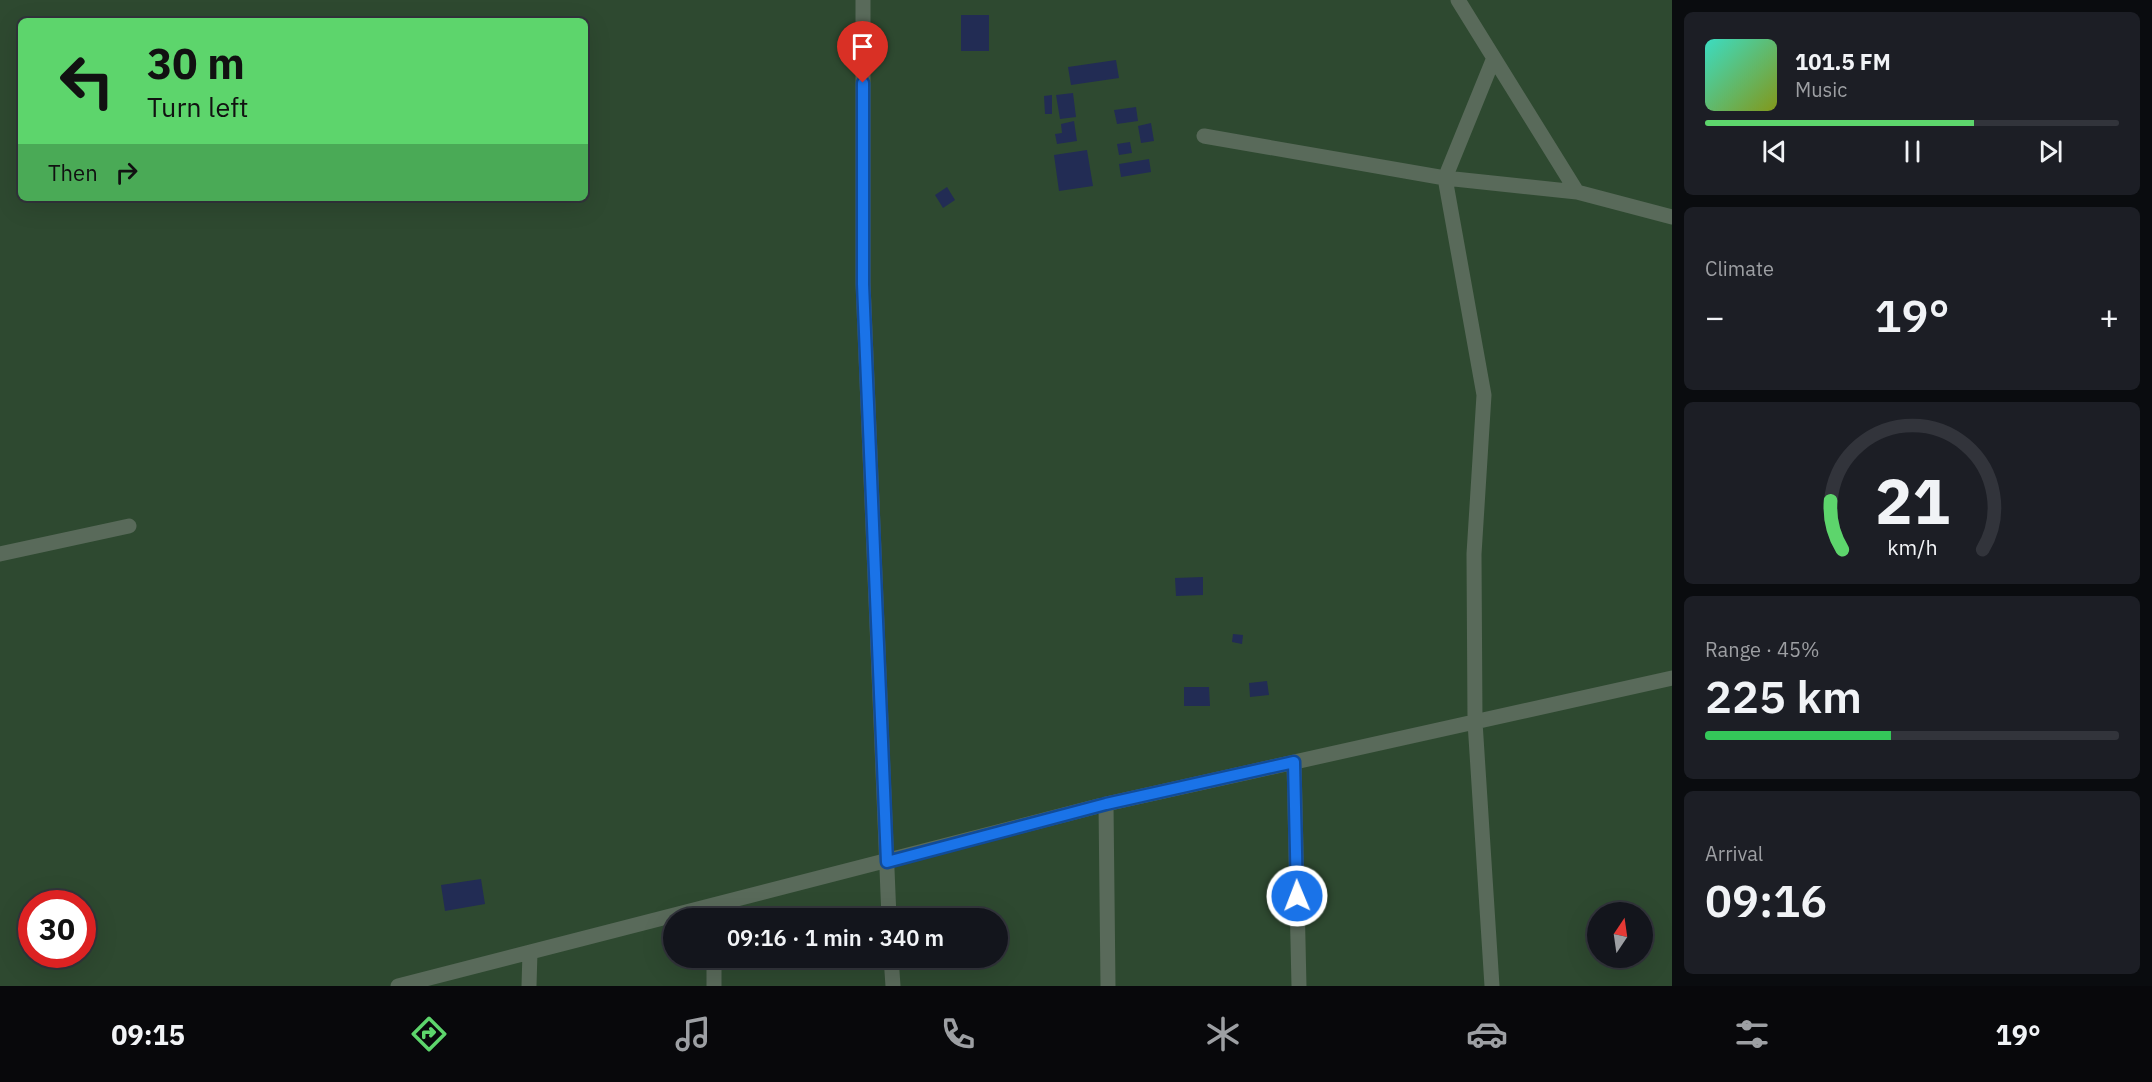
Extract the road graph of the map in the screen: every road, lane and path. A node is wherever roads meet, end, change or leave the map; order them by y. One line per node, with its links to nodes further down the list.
1 (863, 0): 14 (street)
2 (1458, 0): 3 (street)
3 (1493, 60): 5 (street); 6 (street)
4 (1204, 136): 5 (street)
5 (1444, 178): 6 (street); 11 (street)
6 (1576, 192): 7 (street)
7 (1672, 217)
8 (129, 526): 9 (street)
9 (0, 554)
10 (1672, 678): 11 (street)
11 (1475, 722): 12 (street); 27 (street)
12 (1294, 762): 13 (street); 26 (street)
13 (1106, 804): 14 (street); 25 (street)
14 (887, 862): 15 (street); 16 (street)
15 (725, 908)
16 (889, 908)
17 (663, 922): 18 (street)
18 (531, 952): 21 (street); 22 (street)
19 (714, 968): 23 (street)
20 (892, 968): 24 (street)
21 (398, 986)
22 (529, 986)
23 (714, 986)
24 (893, 986)
25 (1108, 986)
26 (1299, 986)
27 (1492, 986)

